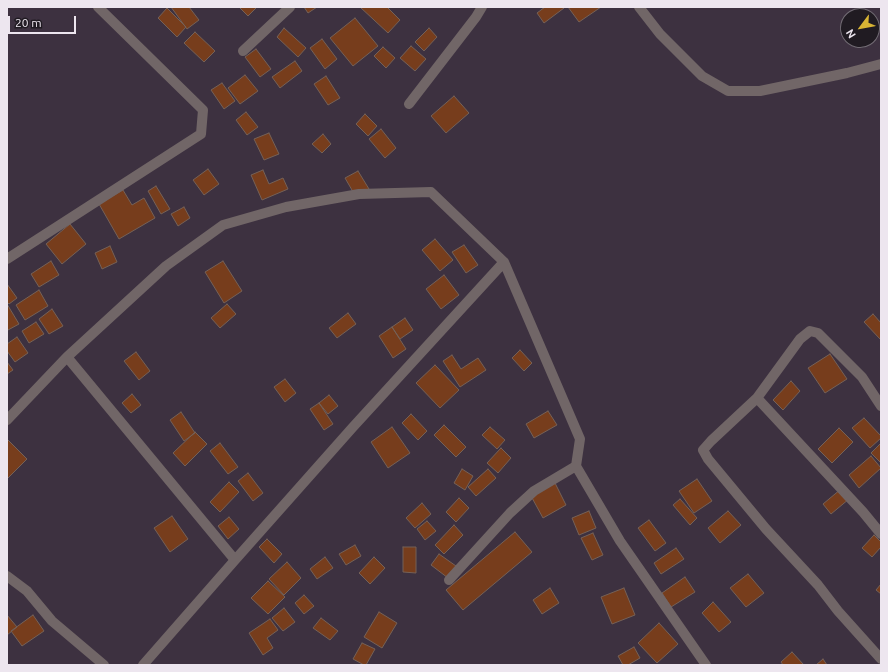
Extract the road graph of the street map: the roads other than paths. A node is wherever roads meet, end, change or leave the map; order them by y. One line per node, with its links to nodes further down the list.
1 (98, 7): 8 (street)
2 (290, 7): 5 (street)
3 (482, 7): 7 (street)
4 (639, 7): 6 (street)
5 (243, 51)
6 (881, 64)
7 (409, 104)
8 (7, 259)
9 (504, 262): 10 (street); 14 (street); 16 (street)
10 (67, 357): 13 (street); 16 (street)
11 (757, 398): 12 (street); 15 (street); 19 (street)
12 (881, 406)
13 (7, 420)
14 (576, 466): 18 (street); 22 (street)
15 (881, 534)
16 (235, 560): 21 (street)
17 (8, 578): 20 (street)
18 (449, 580)
19 (881, 659)
20 (104, 665)
21 (143, 665)
22 (706, 665)

